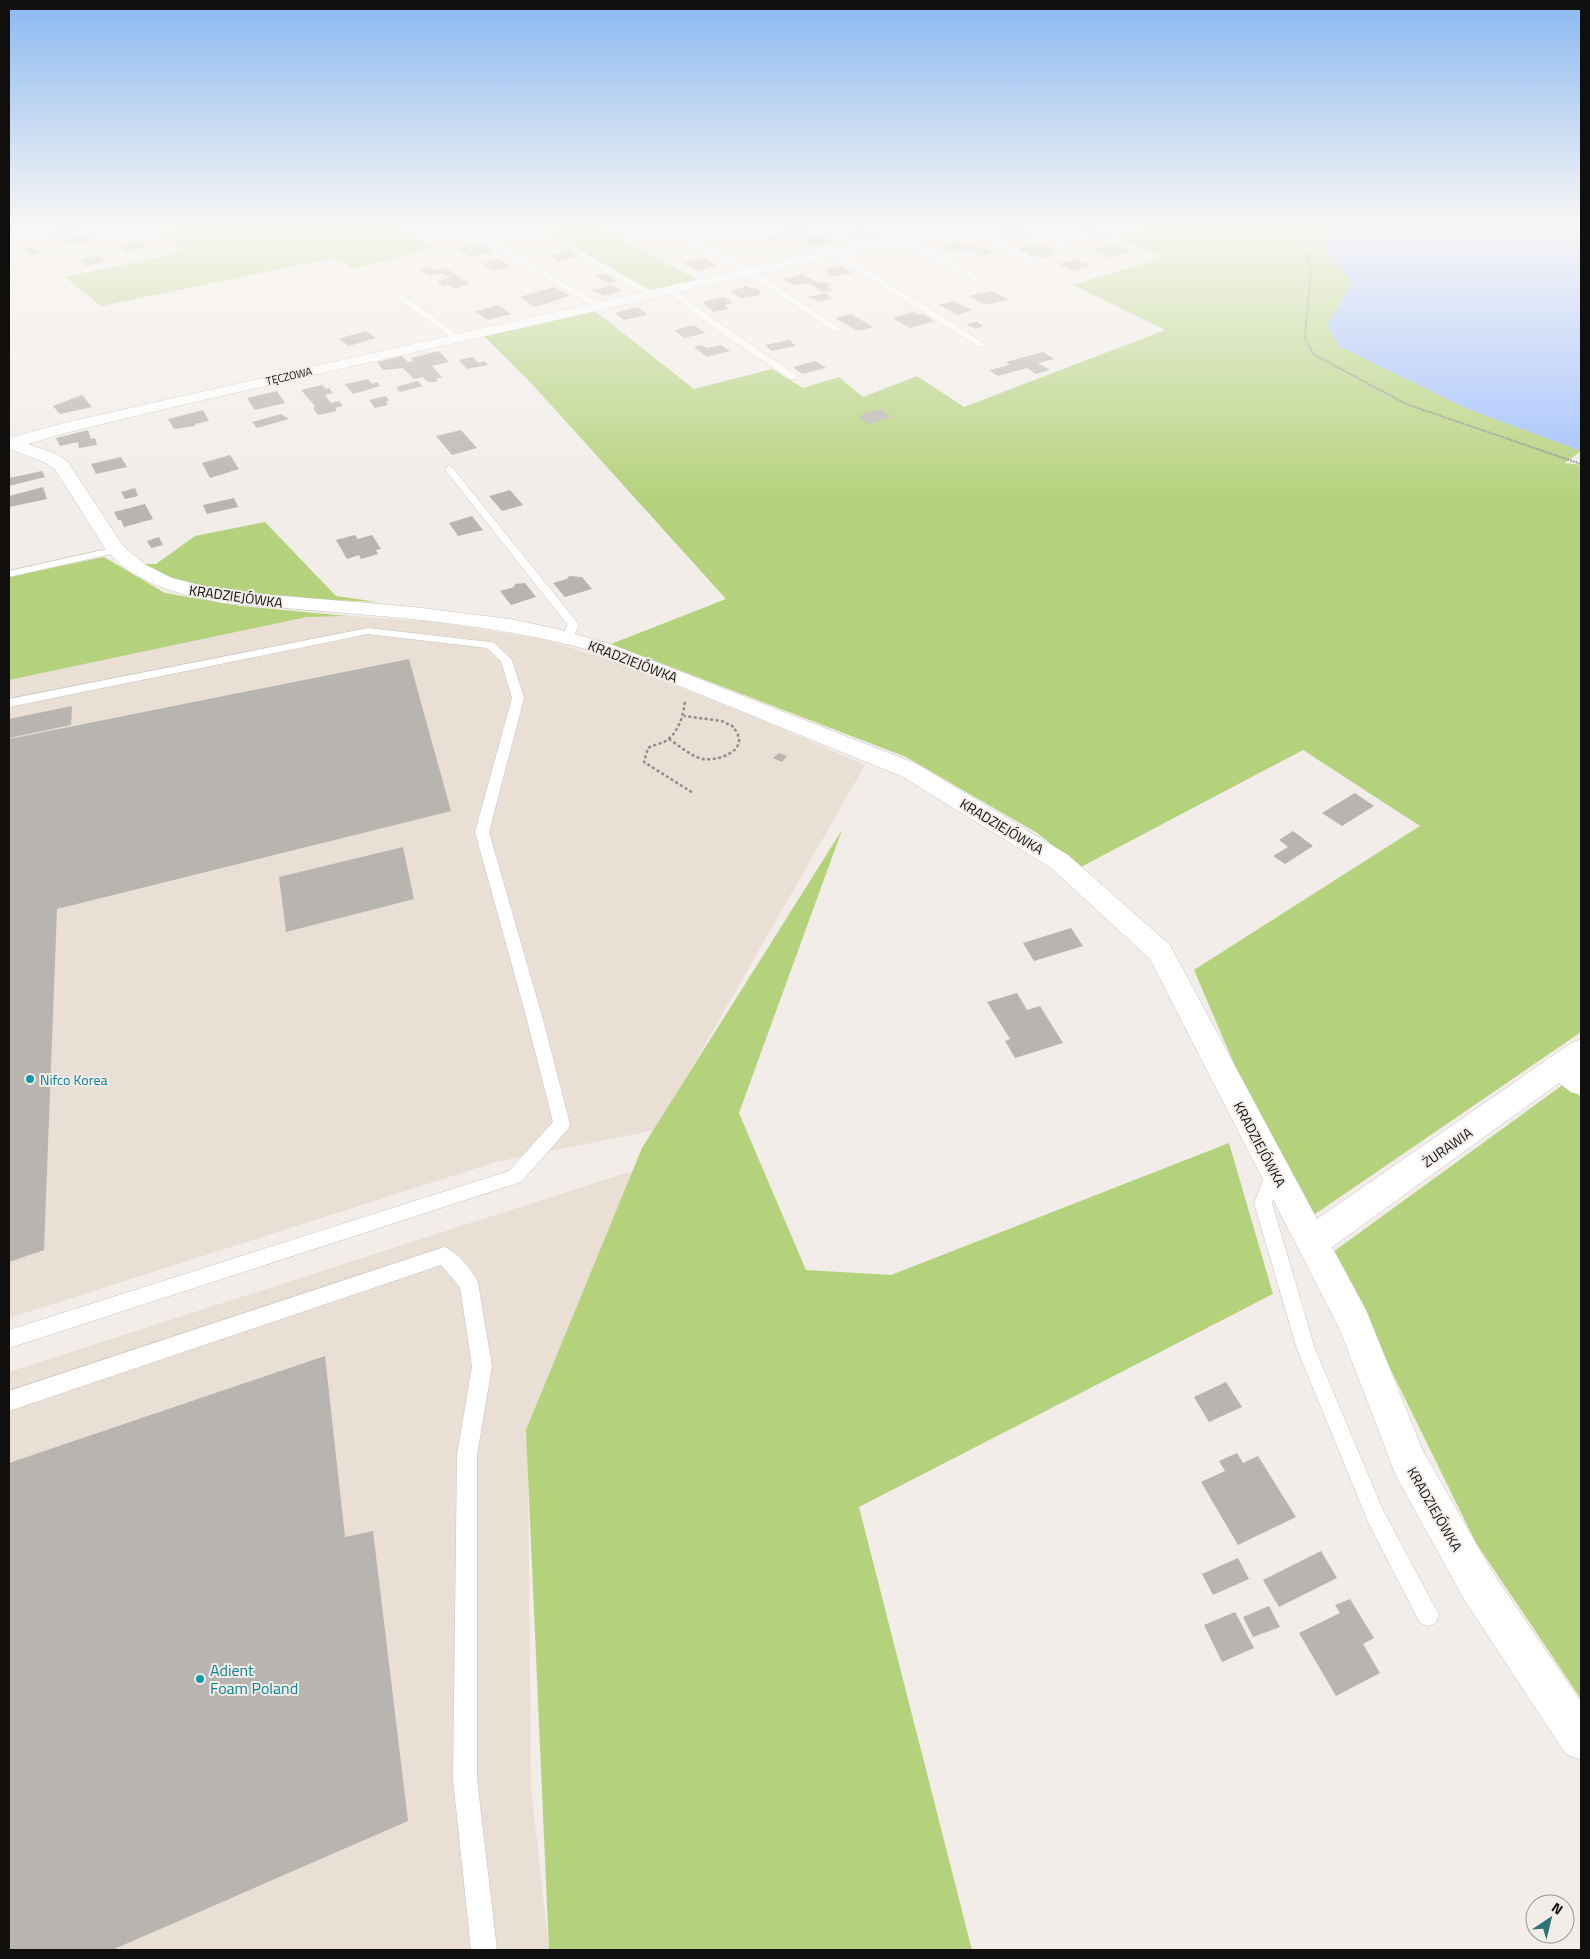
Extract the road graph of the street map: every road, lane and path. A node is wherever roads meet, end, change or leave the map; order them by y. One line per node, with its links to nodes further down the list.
1 (428, 316): 8 (lane)
2 (553, 316): 8 (street, TĘCZOWA)
3 (705, 316): 10 (lane)
4 (818, 316): 7 (lane)
5 (937, 316): 9 (lane)
6 (1307, 316): 12 (path)
7 (840, 331)
8 (458, 338): 11 (street, TĘCZOWA)
9 (983, 345)
10 (793, 377)
11 (10, 444): 14 (street, KRADZIEJÓWKA)
12 (1581, 464)
13 (449, 469): 16 (lane)
14 (116, 550): 15 (lane); 16 (street, KRADZIEJÓWKA)
15 (9, 574)
16 (569, 637): 17 (street, KRADZIEJÓWKA)
17 (696, 685): 19 (path); 23 (street, KRADZIEJÓWKA)
18 (9, 703): 25 (lane)
19 (684, 716): 20 (path); 20 (path)
20 (669, 739): 21 (path)
21 (692, 793)
22 (1574, 1067): 24 (street, ŻURAWIA)
23 (1275, 1172): 24 (street, KRADZIEJÓWKA); 27 (lane)
24 (1312, 1242): 28 (street, KRADZIEJÓWKA)
25 (9, 1339)
26 (9, 1401): 29 (lane)
27 (1428, 1615)
28 (1581, 1739)
29 (484, 1950)

